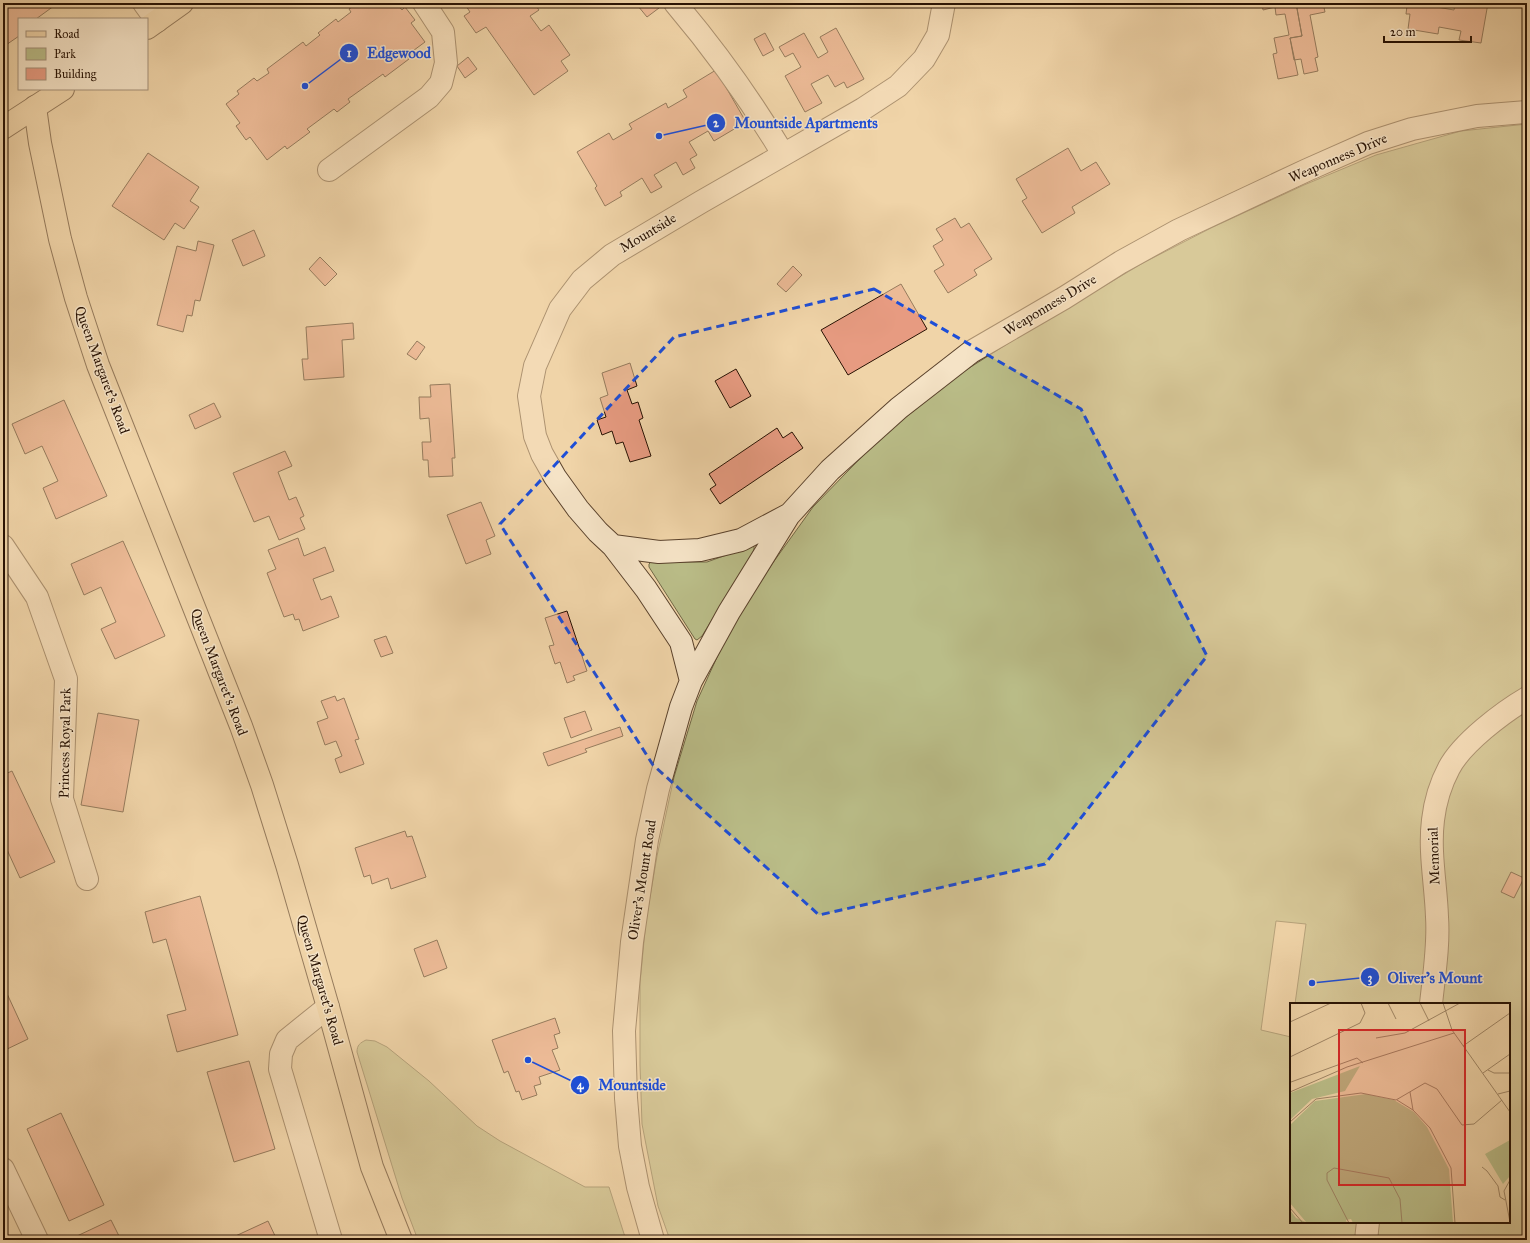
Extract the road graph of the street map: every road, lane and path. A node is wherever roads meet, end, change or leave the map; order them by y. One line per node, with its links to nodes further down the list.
1 (144, 3): 6 (street)
2 (182, 3): 6 (main road)
3 (424, 3): 12 (street)
4 (675, 3): 11 (street)
5 (944, 3): 11 (street, Mountside)
6 (152, 24)
7 (61, 90): 8 (main road)
8 (35, 107): 10 (main road); 20 (main road, Queen Margaret's Road)
9 (1527, 112): 13 (street, Weaponness Drive)
10 (3, 128)
11 (783, 154): 15 (street, Mountside)
12 (329, 170)
13 (790, 514): 15 (street, Weaponness Drive); 16 (street, Oliver's Mount Road)
14 (3, 546): 18 (street, Princess Royal Park)
15 (613, 546): 16 (street)
16 (691, 681): 26 (street, Oliver's Mount Road)
17 (1527, 698): 19 (street, Memorial)
18 (87, 879)
19 (1431, 1003)
20 (328, 1007): 24 (street); 25 (main road, Queen Margaret's Road)
21 (3, 1169): 23 (street)
22 (1368, 1223): 27 (street)
23 (37, 1240)
24 (331, 1240)
25 (401, 1240)
26 (653, 1240)
27 (1366, 1240)

